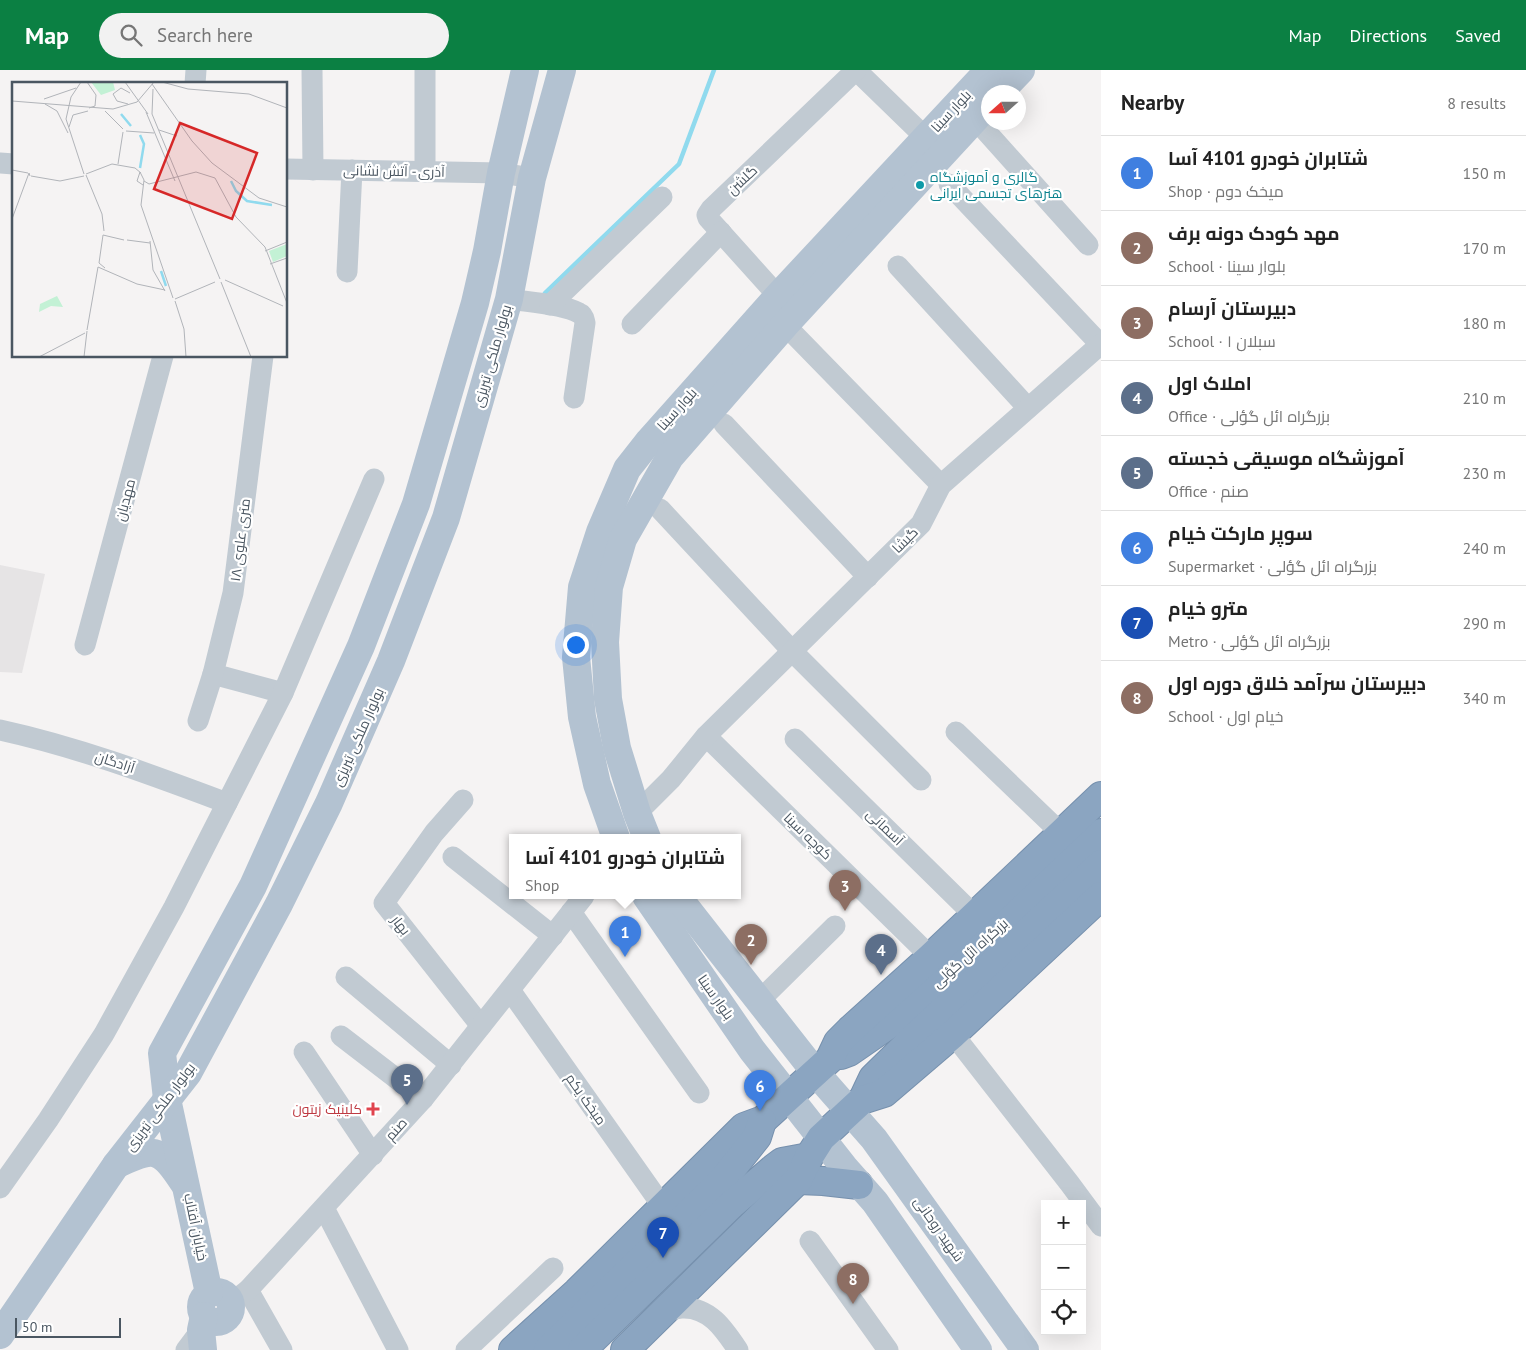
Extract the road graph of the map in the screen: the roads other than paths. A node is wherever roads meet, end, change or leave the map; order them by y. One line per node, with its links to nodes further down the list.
1 (312, 70): 13 (street)
2 (425, 70): 15 (street)
3 (525, 70): 16 (main road)
4 (562, 70): 17 (main road, بولوار ملکی تبریزی)
5 (856, 70): 11 (street); 20 (street, گلشن)
6 (989, 70): 11 (main road, بلوار سینا)
7 (1021, 70): 8 (main road)
8 (1007, 85)
9 (981, 113): 28 (main road, بلوار سینا)
10 (996, 130): 21 (street)
11 (926, 138): 24 (main road, بلوار سینا)
12 (288, 169): 13 (street, آذرى - آتش نشانى)
13 (313, 170): 14 (street, آذرى - آتش نشانى)
14 (352, 170): 15 (street, آذرى - آتش نشانى); 23 (street)
15 (425, 172): 16 (street, آذرى - آتش نشانى)
16 (501, 173): 17 (street, آذرى - آتش نشانى); 83 (main road)
17 (532, 178): 25 (main road, بولوار ملکی تبریزی)
18 (949, 184): 29 (street)
19 (662, 197): 26 (street)
20 (721, 232): 24 (street, گلشن); 27 (street)
21 (1088, 244)
22 (898, 266): 33 (street)
23 (347, 272)
24 (778, 296): 35 (main road, بلوار سینا)
25 (509, 299): 26 (street); 80 (main road, بولوار ملکی تبریزی)
26 (550, 305): 32 (street)
27 (632, 324)
28 (785, 325): 36 (main road, بلوار سینا); 38 (street)
29 (1101, 344): 33 (street, گیشا)
30 (162, 358): 41 (street, مهدیان)
31 (263, 358): 43 (street, ۱۸ متری علوی)
32 (574, 398)
33 (1028, 408): 38 (street, گیشا)
34 (724, 424): 40 (street)
35 (649, 441): 36 (main road); 57 (main road, بلوار سینا)
36 (670, 457): 54 (main road, بلوار سینا)
37 (374, 479): 44 (street)
38 (941, 485): 40 (street, گیشا)
39 (660, 509): 42 (street)
40 (868, 577): 42 (street, گیشا)
41 (85, 644)
42 (792, 652): 48 (street, گیشا); 50 (street)
43 (213, 674): 44 (street); 45 (street, ۱۸ متری علوی)
44 (283, 693): 53 (street)
45 (198, 721)
46 (0, 730): 53 (street, آزادگان)
47 (956, 732): 55 (street)
48 (706, 736): 54 (street, گیشا); 69 (street, کوچه سینا)
49 (794, 739): 66 (street, آسمانی)
50 (921, 780)
51 (1101, 796): 55 (highway)
52 (463, 800): 74 (street, بهار)
53 (227, 803): 92 (street)
54 (637, 813): 58 (main road, بلوار سینا)
55 (1061, 833): 66 (highway)
56 (1101, 833): 73 (highway, بزرگراه ائل گؤلی)
57 (612, 834)
58 (645, 834)
59 (453, 857): 68 (street)
60 (1101, 864): 73 (highway, بزرگراه ائل گؤلی)
61 (1101, 896): 75 (highway)
62 (582, 899): 65 (street, صنم)
63 (648, 899): 82 (main road, بلوار سینا)
64 (679, 899): 72 (main road)
65 (571, 912): 68 (street, صنم); 81 (street)
66 (975, 916): 69 (highway)
67 (835, 926): 72 (street)
68 (553, 936): 71 (street, صنم)
69 (931, 957): 79 (highway)
70 (346, 977): 78 (street)
71 (510, 990): 74 (street, صنم); 94 (street, میخک یکم)
72 (760, 1001): 79 (main road)
73 (911, 1023): 79 (highway, بزرگراه ائل گؤلی); 85 (highway, بزرگراه ائل گؤلی)
74 (482, 1026): 78 (street, صنم)
75 (953, 1034): 85 (highway); 96 (street)
76 (341, 1036): 84 (street)
77 (304, 1052): 87 (street)
78 (450, 1065): 84 (street, صنم)
79 (822, 1066): 82 (highway); 85 (main road, شهید روحانی)
80 (188, 1073): 83 (main road, بولوار ملکی تبریزی); 89 (main road)
81 (699, 1092)
82 (788, 1097): 86 (highway); 88 (main road, بلوار سینا)
83 (167, 1099): 89 (main road); 90 (main road, بولوار ملکی تبریزی)
84 (423, 1099): 87 (street, صنم)
85 (856, 1106): 88 (highway); 112 (main road, شهید روحانی)
86 (763, 1120): 94 (highway); 106 (highway)
87 (373, 1155): 95 (street, صنم)
88 (809, 1158): 91 (main road); 91 (highway); 99 (highway); 107 (highway)
89 (182, 1162): 93 (main road, خیابان آفتاب)
90 (116, 1165): 93 (main road); 101 (main road, بولوار ملکی تبریزی)
91 (859, 1185): 111 (main road)
92 (0, 1188)
93 (188, 1190): 100 (main road, خیابان آفتاب)
94 (663, 1207): 105 (highway)
95 (324, 1208): 100 (street, صنم); 103 (street)
96 (1097, 1214)
97 (810, 1241): 110 (street)
98 (553, 1268): 104 (street)
99 (663, 1315): 108 (highway); 109 (street)
100 (213, 1323): 102 (street)
101 (0, 1335)
102 (282, 1350)
103 (398, 1350)
104 (466, 1350)
105 (513, 1350)
106 (548, 1350)
107 (582, 1350)
108 (625, 1350)
109 (738, 1350)
110 (888, 1350)
111 (978, 1350)
112 (1025, 1350)

